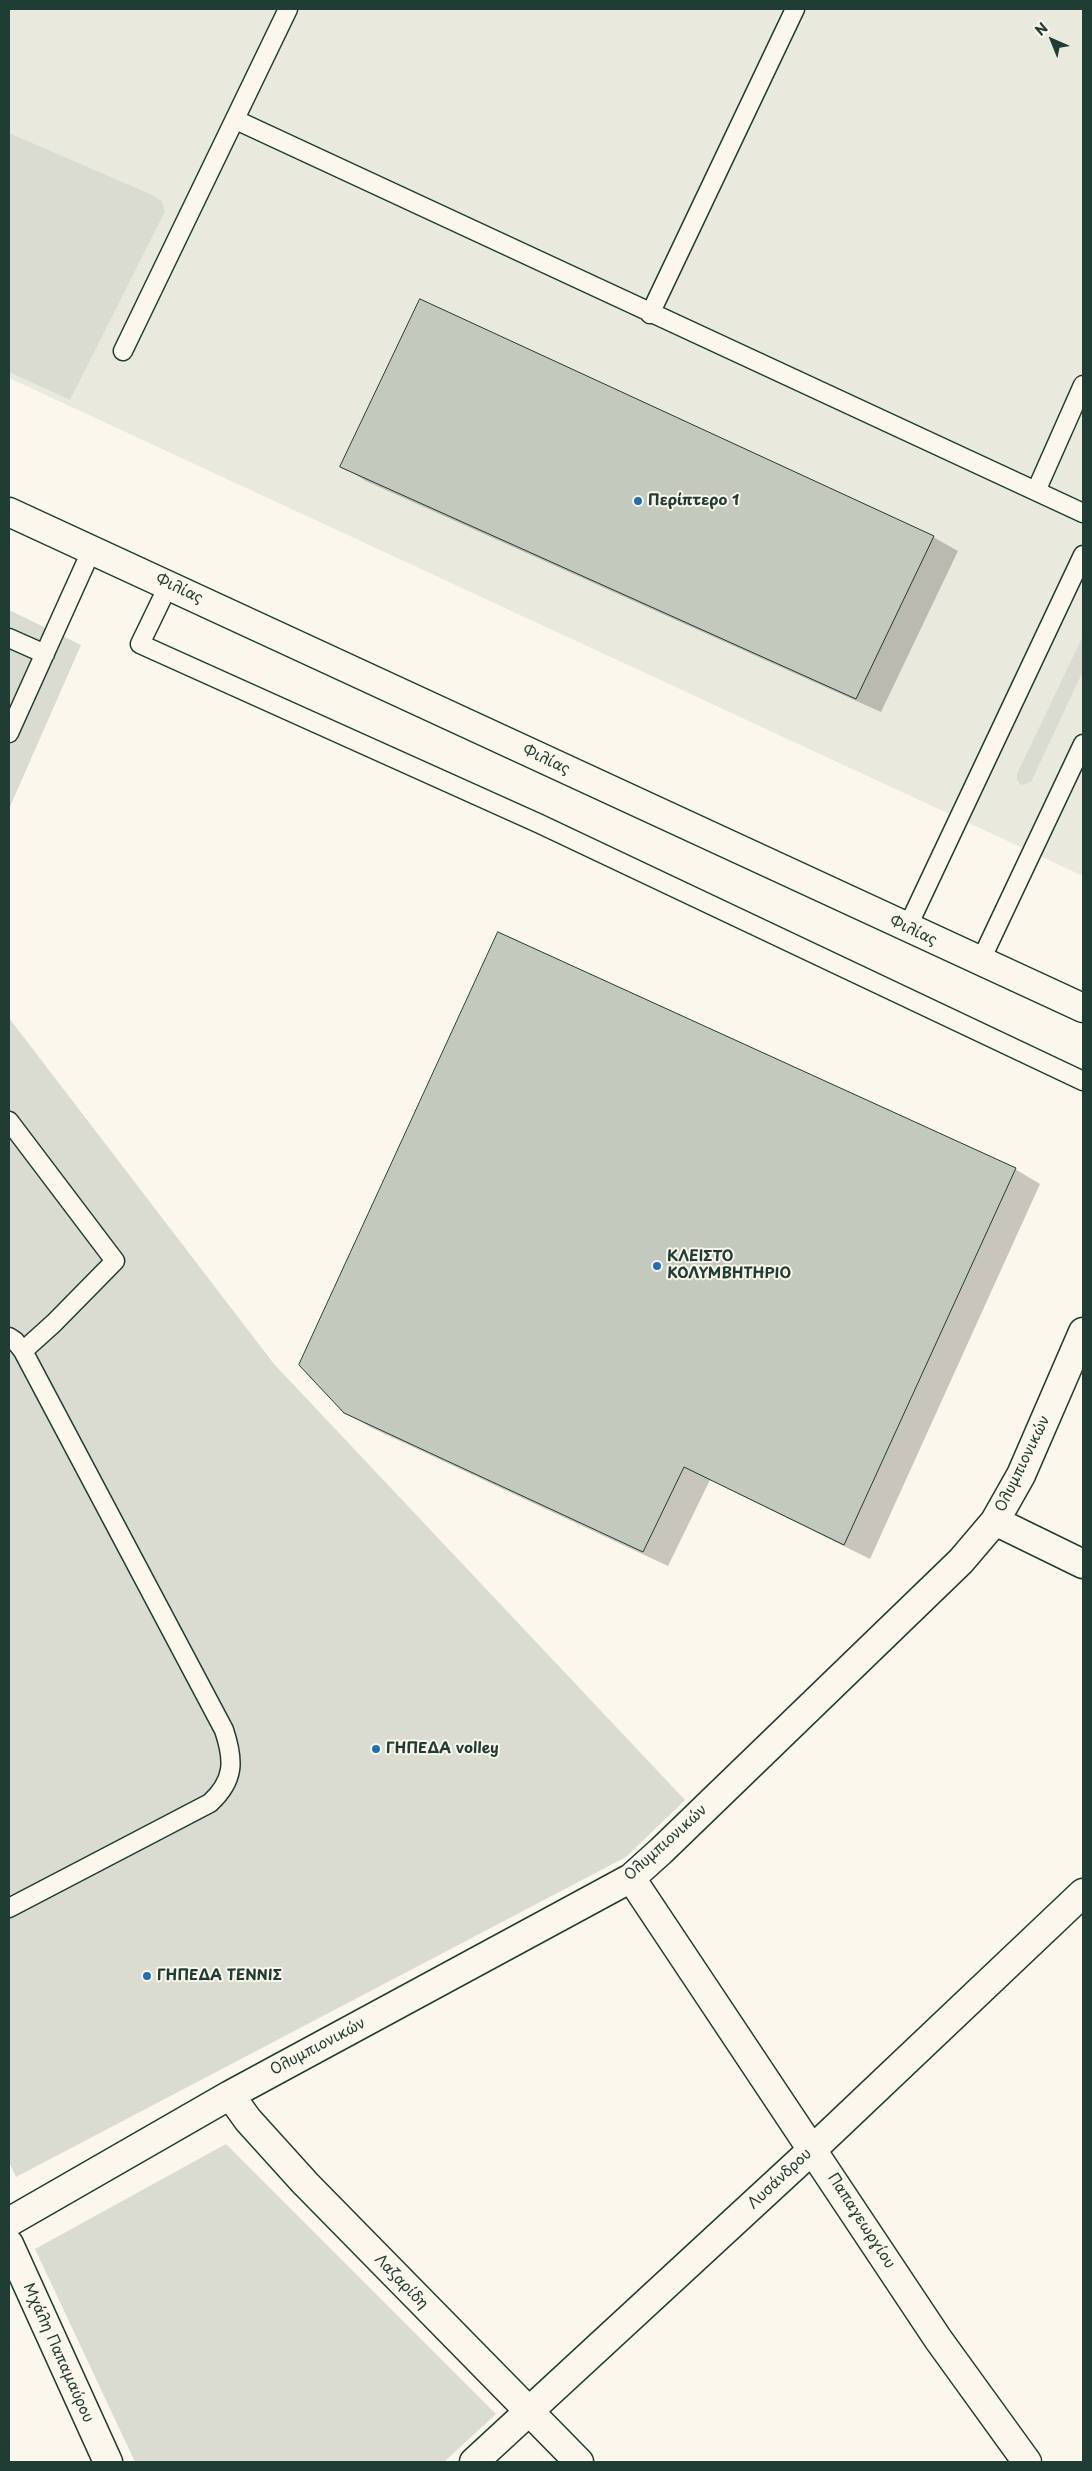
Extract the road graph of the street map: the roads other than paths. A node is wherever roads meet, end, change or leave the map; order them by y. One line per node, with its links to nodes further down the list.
1 (288, 9): 3 (lane)
2 (795, 9): 4 (lane)
3 (236, 120): 4 (lane); 5 (lane)
4 (650, 314): 7 (lane)
5 (123, 351)
6 (1083, 385): 7 (lane)
7 (1036, 491): 9 (lane)
8 (9, 512): 10 (street, Φιλίας)
9 (1083, 513)
10 (92, 550): 12 (street, Φιλίας); 14 (lane)
11 (1083, 555): 17 (lane)
12 (169, 584): 17 (street, Φιλίας); 20 (lane)
13 (9, 638): 14 (lane)
14 (45, 654): 15 (lane)
15 (9, 733)
16 (1083, 744): 18 (lane)
17 (907, 928): 18 (street, Φιλίας)
18 (980, 962): 19 (street, Φιλίας)
19 (1083, 1008)
20 (1083, 1081)
21 (9, 1121): 24 (lane)
22 (1083, 1332): 25 (street, Ολυμπιονικών)
23 (9, 1337): 24 (lane)
24 (23, 1351): 29 (lane)
25 (995, 1521): 26 (street); 27 (street, Ολυμπιονικών)
26 (1083, 1564)
27 (631, 1878): 30 (street, Ολυμπιονικών); 31 (street, Παπαγεωργίου)
28 (1083, 1893): 31 (street, Λυσάνδρου)
29 (9, 1908)
30 (230, 2095): 32 (street, Ολυμπιονικών); 34 (street, Λαζαρίδη)
31 (813, 2149): 34 (street, Λυσάνδρου); 38 (street, Παπαγεωργίου)
32 (9, 2222)
33 (9, 2244): 35 (street, Μχάλη Παπαμαύρου)
34 (528, 2412): 36 (street, Λυσάνδρου); 37 (street, Λαζαρίδη)
35 (108, 2462)
36 (474, 2462)
37 (579, 2462)
38 (1027, 2462)

